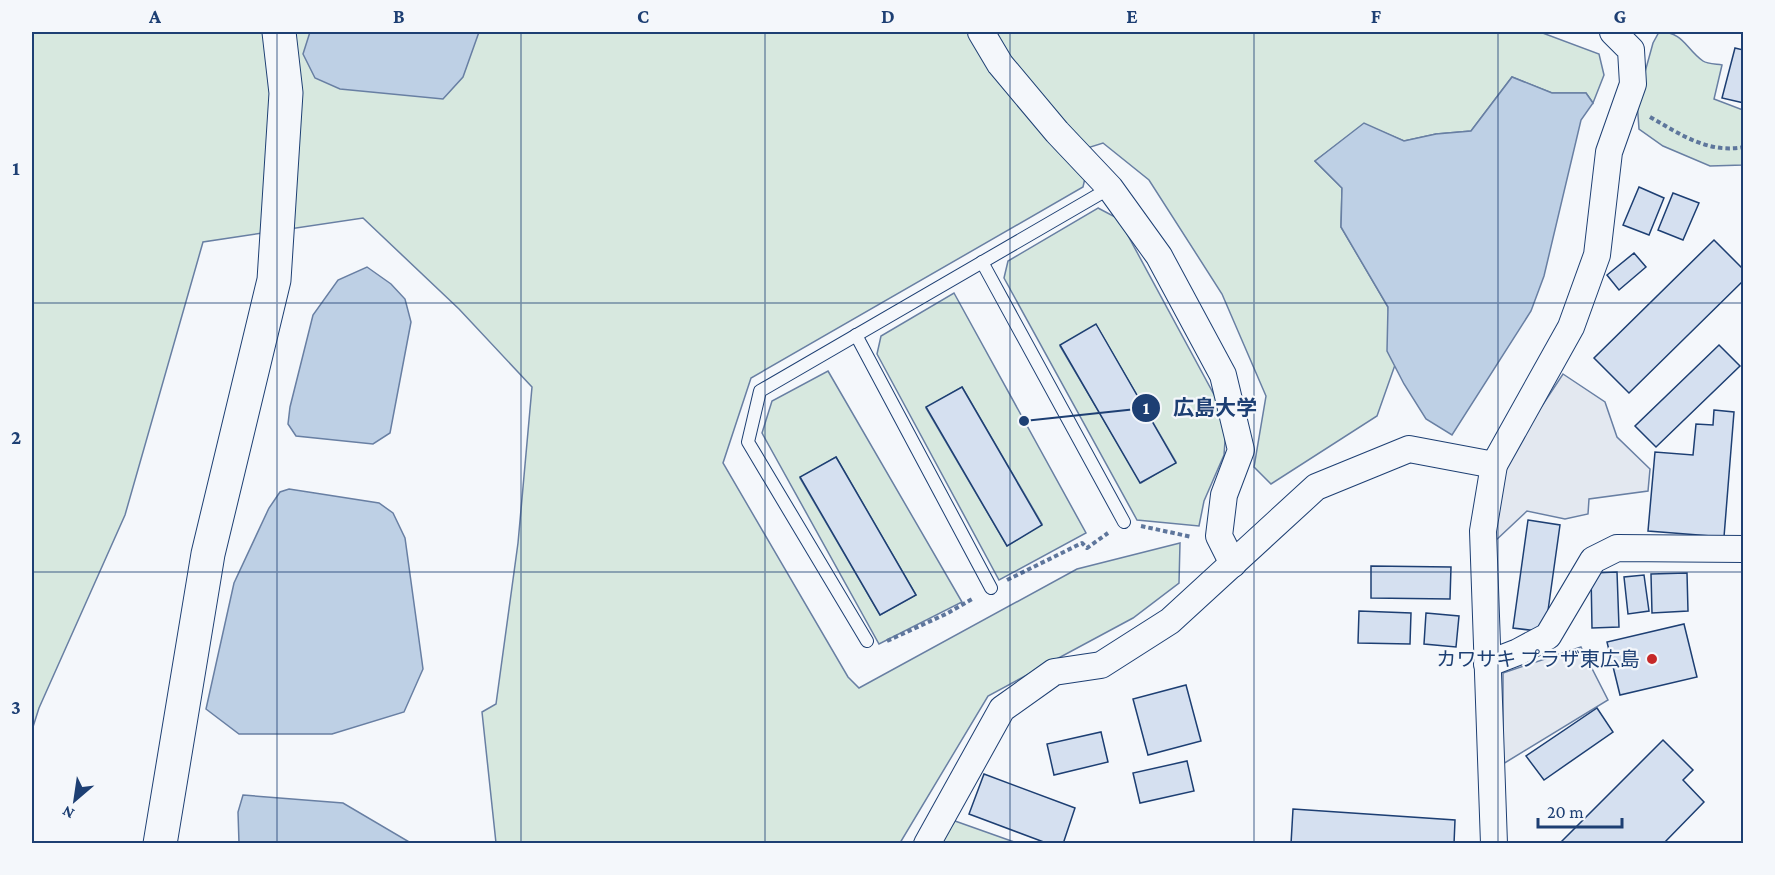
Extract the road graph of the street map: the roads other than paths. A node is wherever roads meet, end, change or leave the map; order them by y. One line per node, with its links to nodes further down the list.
1 (279, 32): 14 (street)
2 (981, 32): 4 (street)
3 (1613, 32): 7 (street)
4 (1110, 188): 5 (lane); 10 (street)
5 (981, 262): 6 (lane); 8 (lane)
6 (856, 335): 11 (lane); 12 (lane)
7 (1494, 465): 10 (street); 13 (street)
8 (1124, 522)
9 (1743, 549): 13 (street)
10 (1228, 554): 15 (street)
11 (991, 588)
12 (867, 641)
13 (1487, 664): 16 (street)
14 (160, 843)
15 (927, 843)
16 (1494, 843)

